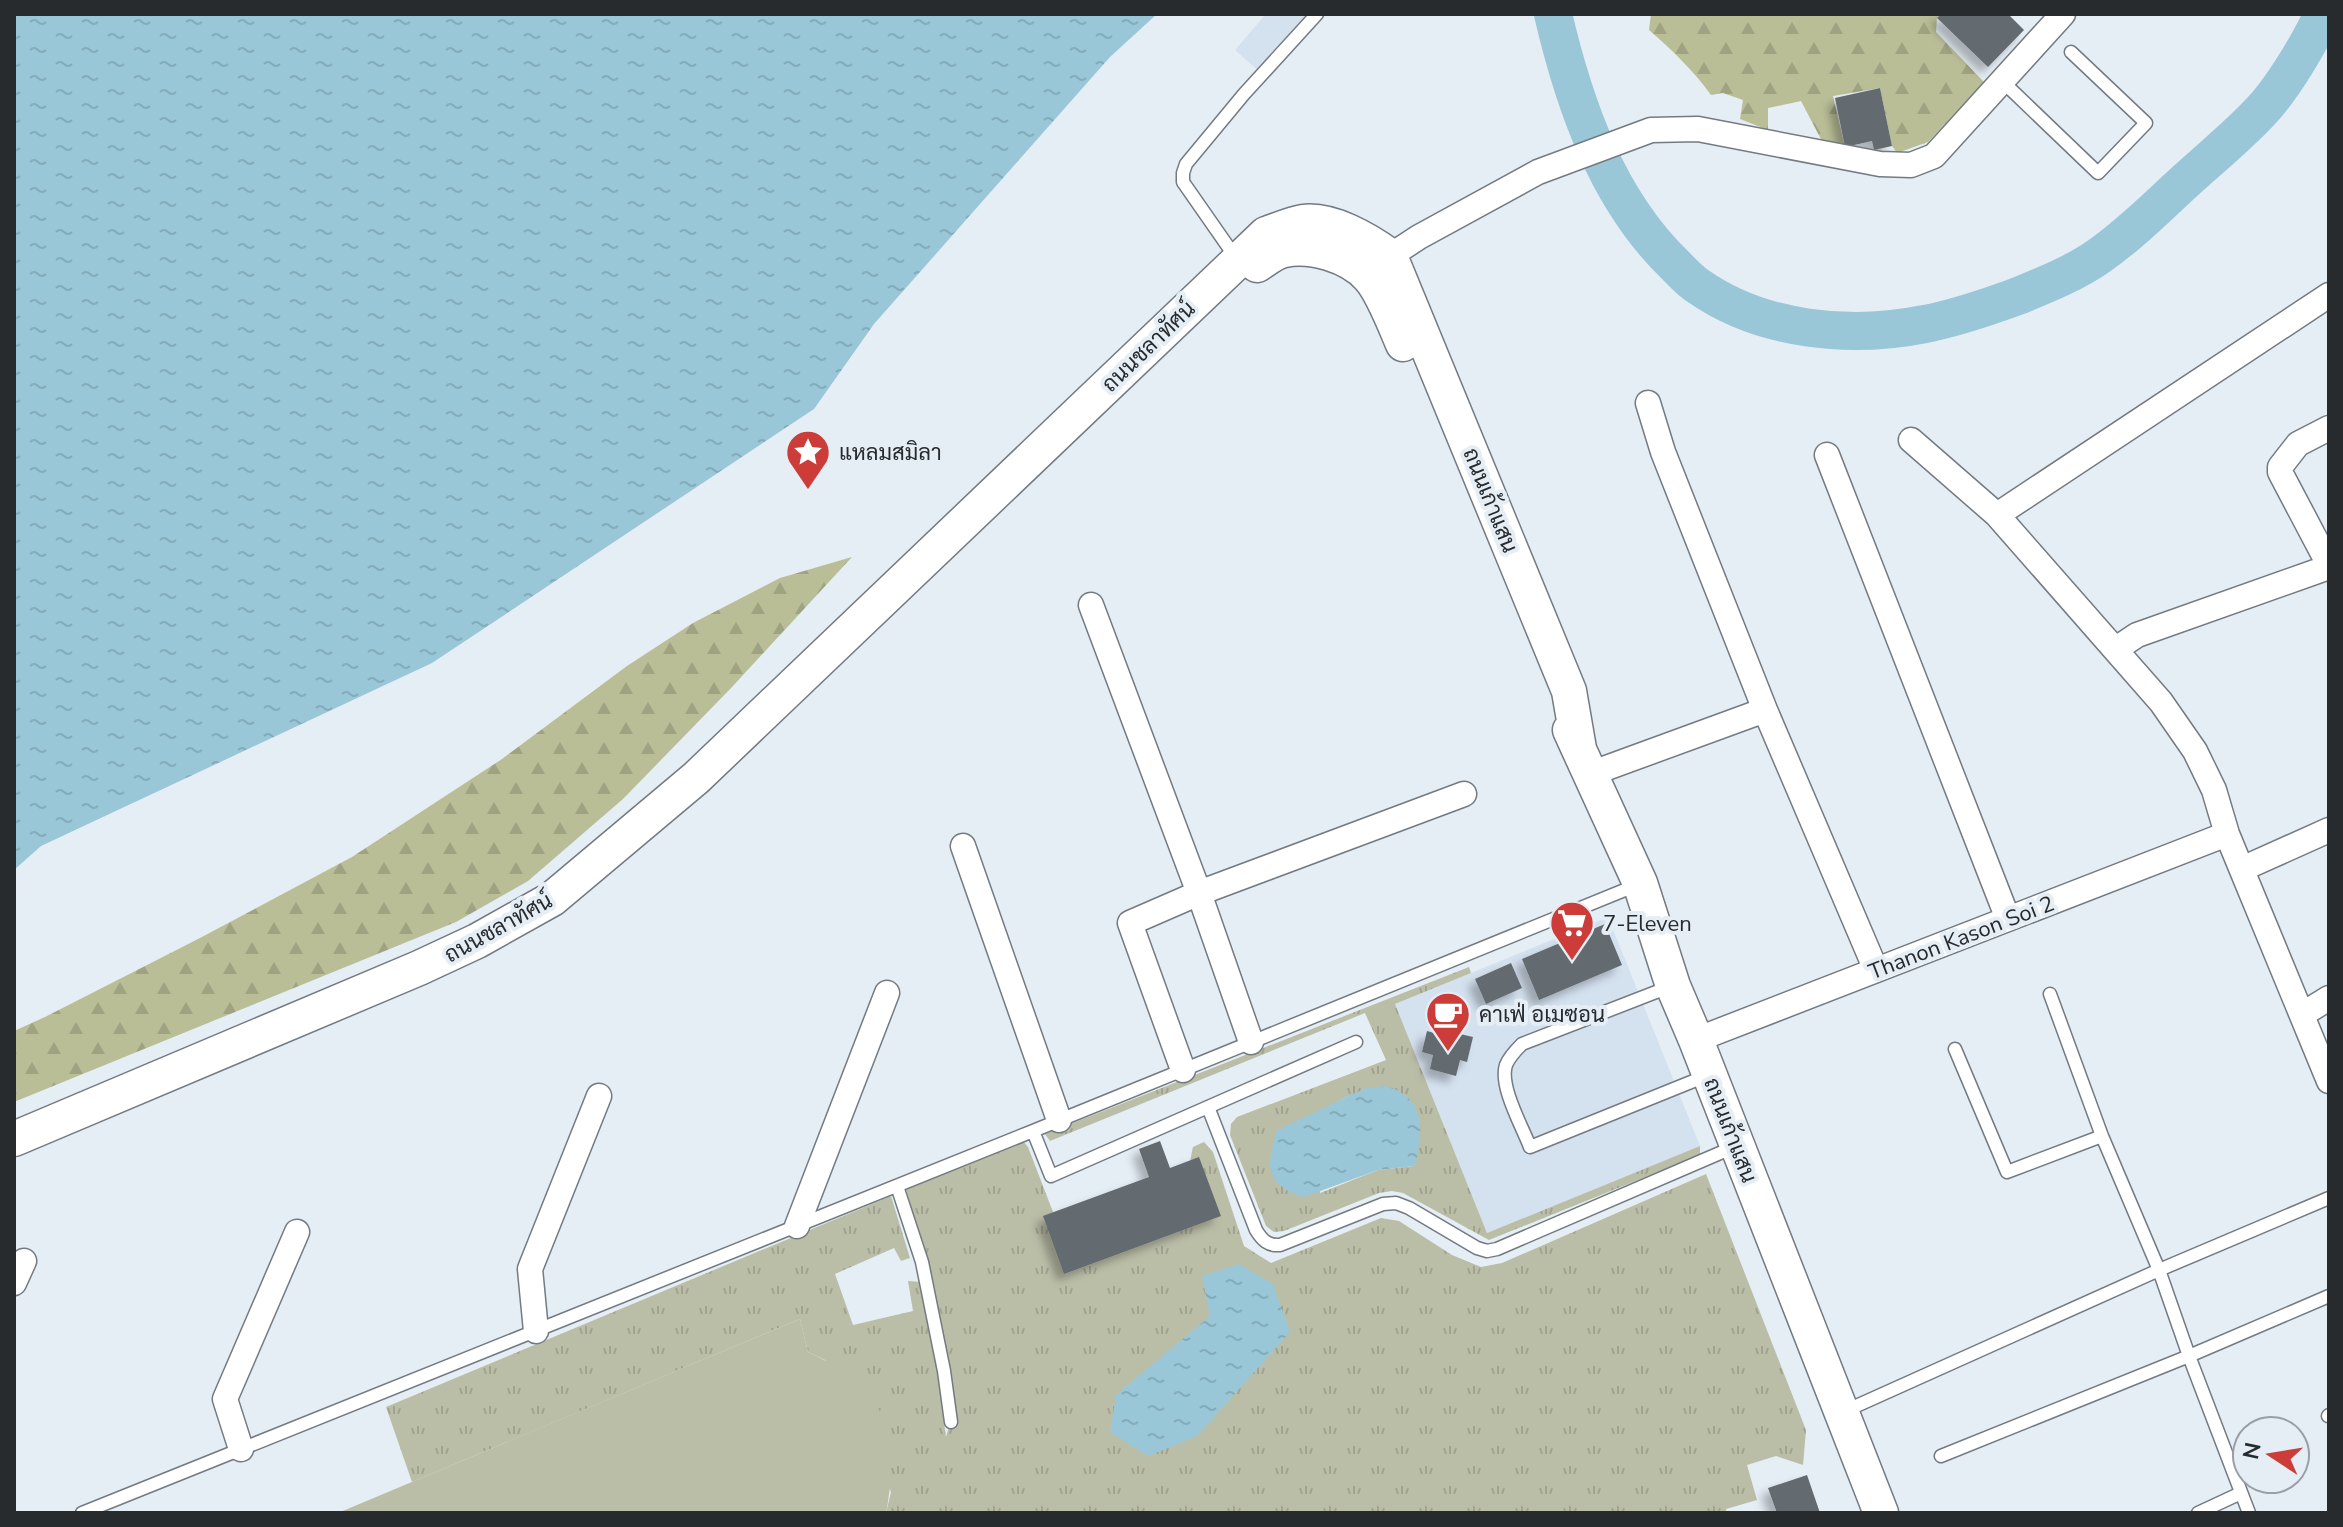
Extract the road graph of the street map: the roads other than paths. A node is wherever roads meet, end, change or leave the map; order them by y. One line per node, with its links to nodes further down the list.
1 (1317, 14): 5 (lane)
2 (2063, 14): 4 (street)
3 (2071, 52): 4 (lane)
4 (2002, 81): 6 (street)
5 (1237, 260): 6 (main road, ถนนชลาทัศน์); 13 (main road, ถนนชลาทัศน์)
6 (1380, 266): 13 (main road, ถนนชลาทัศน์); 18 (main road, ถนนเก้าแสน)
7 (2329, 295): 12 (street)
8 (1648, 403): 17 (street)
9 (2329, 428): 14 (street)
10 (1911, 440): 12 (street)
11 (1827, 455): 26 (street)
12 (1997, 515): 16 (street)
13 (934, 552): 45 (main road, ถนนชลาทัศน์)
14 (2329, 566): 16 (street)
15 (1091, 605): 25 (street)
16 (2116, 649): 21 (street)
17 (1765, 710): 18 (street); 27 (street)
18 (1584, 761): 24 (main road, ถนนเก้าแสน)
19 (1464, 794): 25 (street)
20 (2329, 830): 23 (street)
21 (2227, 834): 23 (street); 26 (street, Thanon Kason Soi 2)
22 (963, 846): 42 (street)
23 (2242, 869): 32 (street)
24 (1640, 883): 28 (main road, ถนนเก้าแสน); 34 (lane)
25 (1199, 893): 34 (street); 37 (street)
26 (2008, 919): 27 (street, Thanon Kason Soi 2)
27 (1876, 970): 33 (street, Thanon Kason Soi 2)
28 (1673, 986): 33 (main road, ถนนเก้าแสน); 38 (lane)
29 (887, 993): 49 (street)
30 (2050, 994): 44 (lane)
31 (2329, 998): 32 (street)
32 (2303, 1014): 39 (street)
33 (1696, 1040): 38 (main road, ถนนเก้าแสน)
34 (1251, 1042): 37 (lane)
35 (1356, 1042): 41 (lane)
36 (1955, 1049): 44 (lane)
37 (1183, 1070): 42 (lane)
38 (1709, 1075): 46 (main road, ถนนเก้าแสน)
39 (2329, 1081)
40 (599, 1096): 53 (street)
41 (1208, 1107): 43 (lane); 46 (lane)
42 (1059, 1120): 43 (lane)
43 (1033, 1131): 47 (lane)
44 (2102, 1136): 51 (lane)
45 (14, 1139)
46 (1737, 1146): 55 (main road, ถนนเก้าแสน)
47 (897, 1186): 49 (lane); 56 (lane)
48 (2329, 1198): 51 (lane)
49 (797, 1226): 53 (lane)
50 (297, 1232): 57 (street)
51 (2159, 1270): 54 (lane); 55 (lane)
52 (2329, 1296): 54 (lane)
53 (536, 1331): 57 (lane)
54 (2189, 1356): 58 (lane); 59 (lane)
55 (1842, 1412): 62 (main road, ถนนเก้าแสน)
56 (951, 1422)
57 (241, 1449): 61 (lane)
58 (1941, 1456)
59 (2231, 1467)
60 (2237, 1495): 63 (lane)
61 (82, 1513)
62 (1881, 1513)
63 (2198, 1513)

